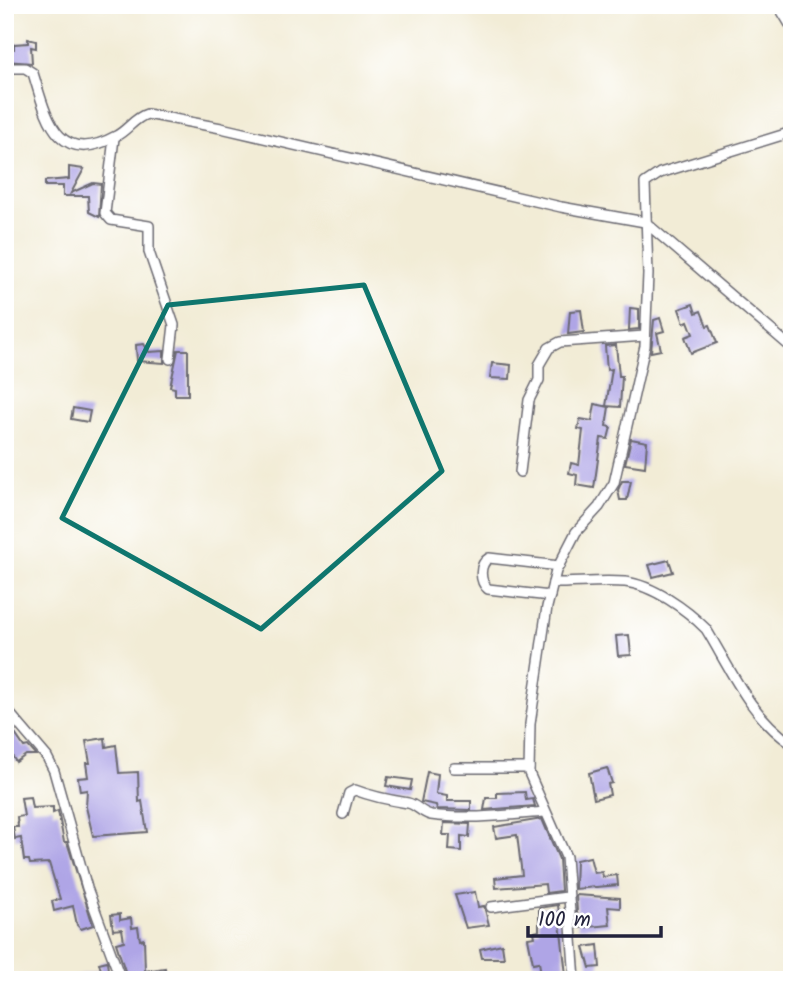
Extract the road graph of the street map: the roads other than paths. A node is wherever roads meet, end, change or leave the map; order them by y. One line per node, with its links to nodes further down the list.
1 (778, 5): 2 (street)
2 (792, 28)
3 (5, 68): 5 (street)
4 (792, 132): 6 (street)
5 (114, 138): 6 (street); 9 (street)
6 (645, 222): 7 (street); 8 (street)
7 (645, 337): 10 (street); 11 (street)
8 (792, 348)
9 (170, 359)
10 (520, 471)
11 (559, 566): 12 (street); 13 (street)
12 (553, 583): 13 (street); 15 (street)
13 (550, 596): 17 (street)
14 (5, 708): 22 (street)
15 (792, 744)
16 (454, 768): 17 (street)
17 (529, 768): 18 (street)
18 (545, 812): 19 (street); 20 (street)
19 (343, 814)
20 (567, 897): 21 (street); 23 (street)
21 (491, 907)
22 (121, 980)
23 (575, 980)

